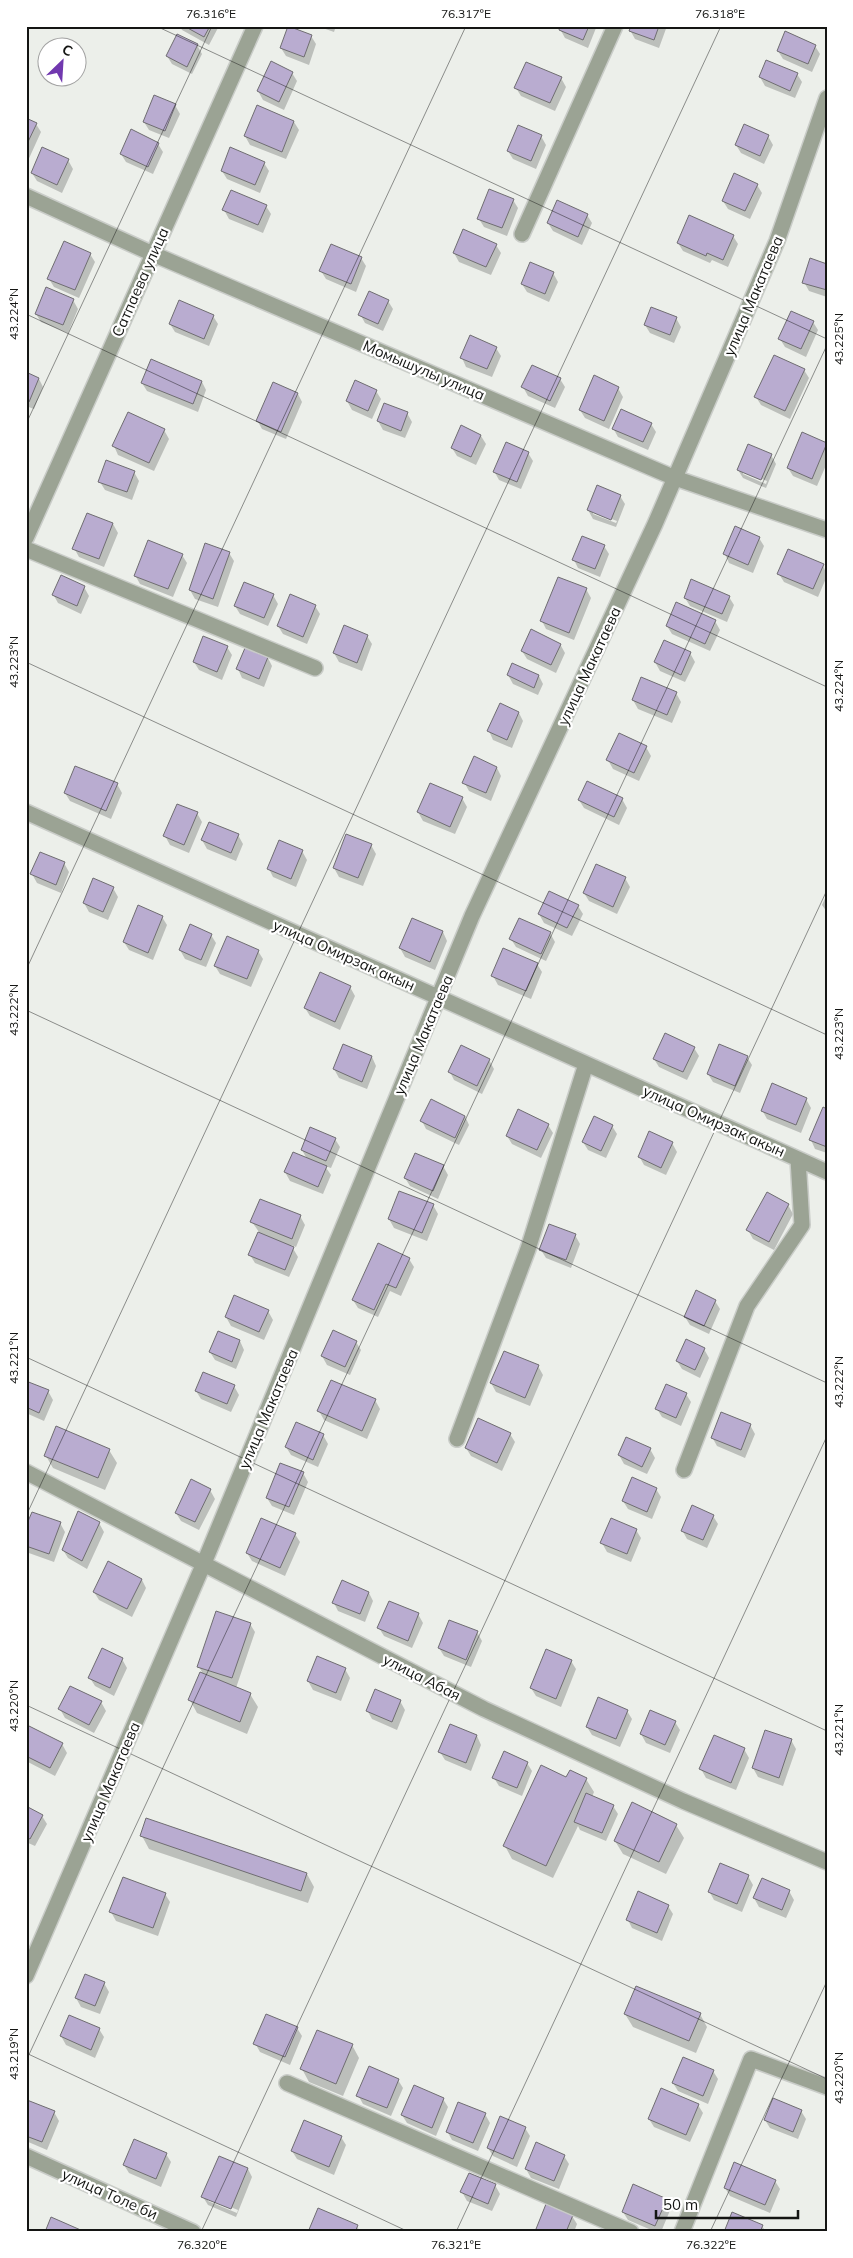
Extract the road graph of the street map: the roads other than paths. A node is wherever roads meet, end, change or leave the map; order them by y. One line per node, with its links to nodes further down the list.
1 (255, 26): 6 (street, Сатпаева улица)
2 (614, 26): 5 (street)
3 (827, 98): 7 (street, улица Макатаева)
4 (26, 196): 6 (street, Момышулы улица)
5 (522, 234)
6 (153, 254): 7 (street, Момышулы улица); 9 (street, Сатпаева улица)
7 (675, 478): 8 (street, Момышулы улица); 13 (street, улица Макатаева)
8 (827, 530)
9 (26, 538)
10 (26, 549): 11 (street)
11 (315, 668)
12 (26, 812): 13 (street, улица Омирзак акын)
13 (438, 998): 14 (street, улица Омирзак акын); 20 (street, улица Макатаева)
14 (586, 1064): 15 (street, улица Омирзак акын); 17 (street)
15 (798, 1160): 16 (street, улица Омирзак акын); 18 (street)
16 (827, 1172)
17 (457, 1438)
18 (684, 1470)
19 (26, 1472): 20 (street, улица Абая)
20 (204, 1564): 21 (street, улица Абая); 22 (street, улица Макатаева)
21 (827, 1862)
22 (26, 1976)
23 (287, 2083): 27 (street)
24 (827, 2087): 28 (street)
25 (26, 2156): 26 (street, улица Толе би)
26 (193, 2232)
27 (631, 2232)
28 (682, 2232)

